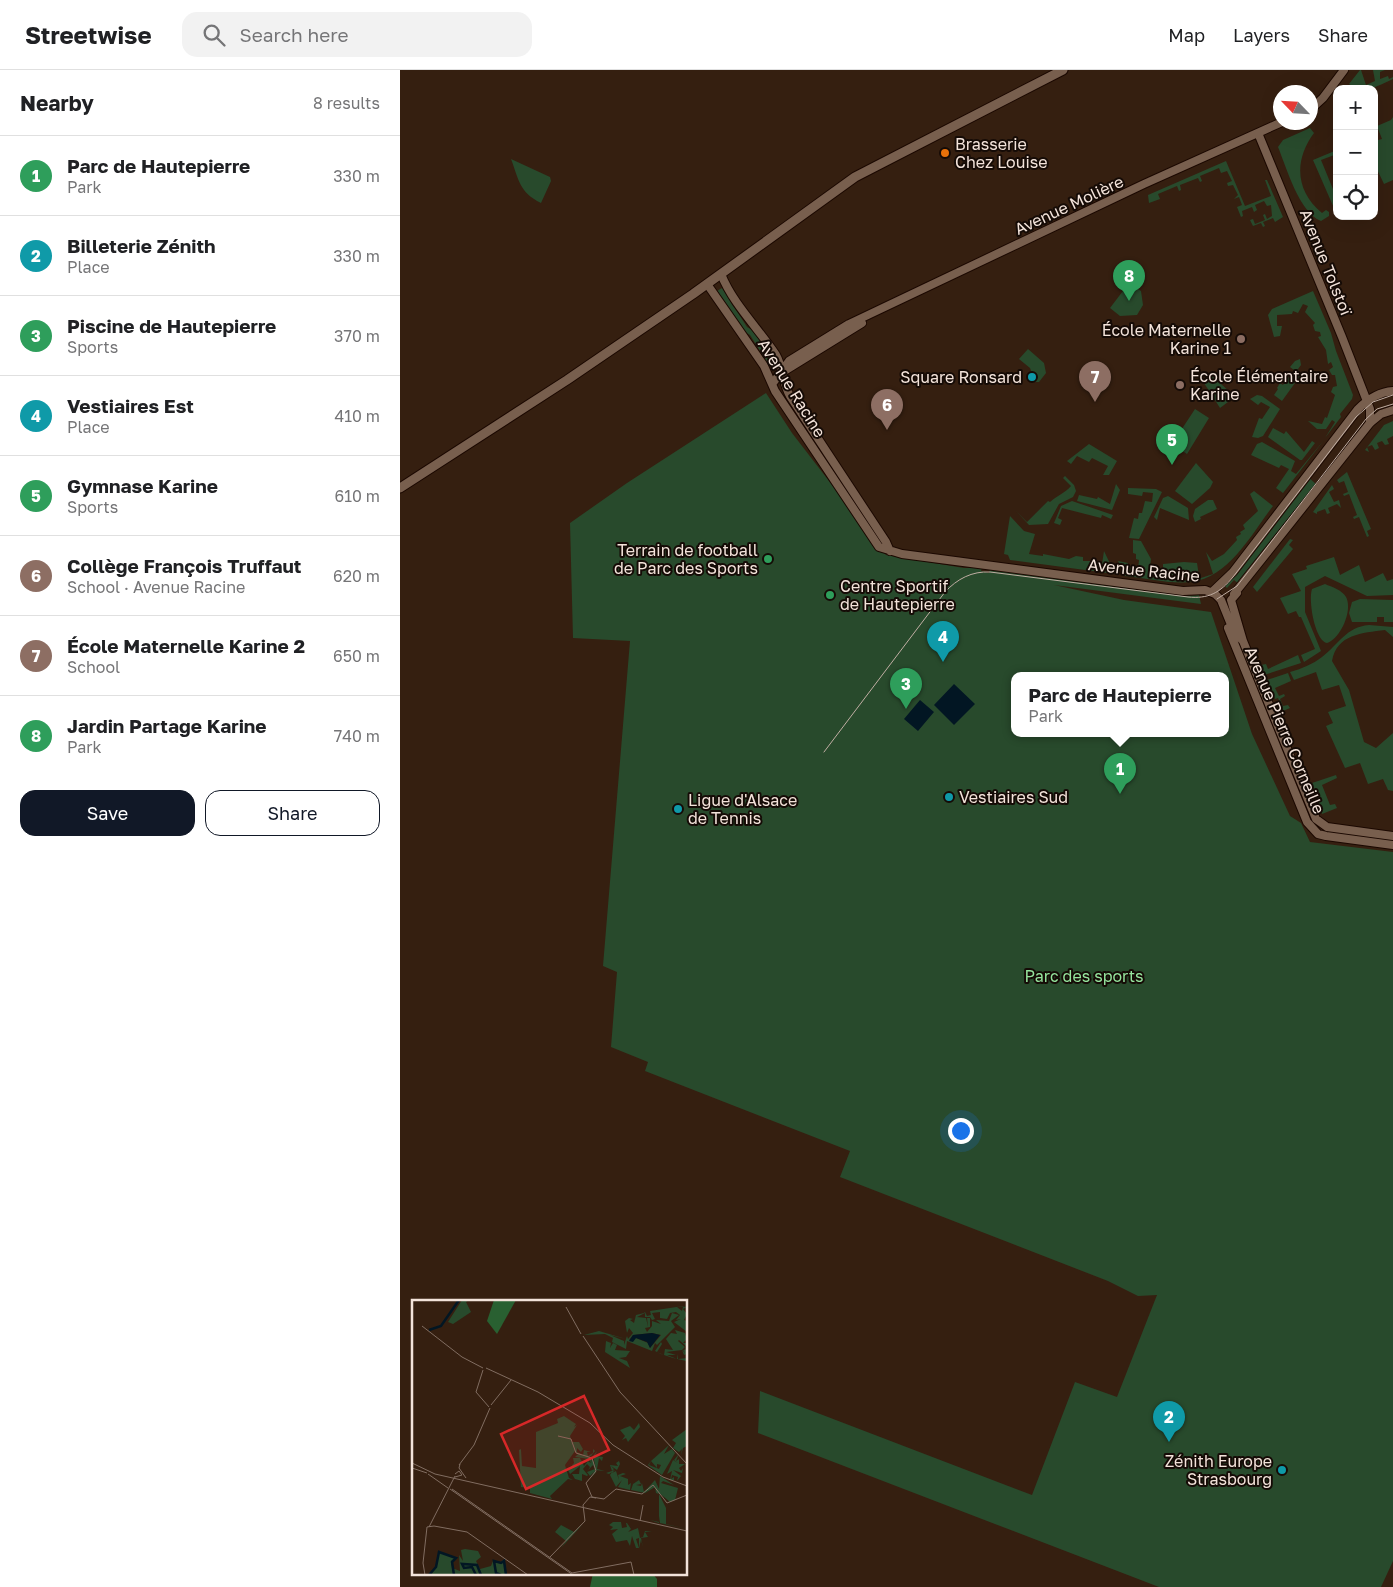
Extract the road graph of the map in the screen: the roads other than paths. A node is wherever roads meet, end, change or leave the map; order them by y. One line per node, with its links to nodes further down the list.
1 (1063, 70): 6 (main road)
2 (1344, 70): 3 (street)
3 (1318, 102)
4 (1273, 126): 5 (street, Avenue Molière)
5 (1258, 133): 8 (street, Avenue Molière); 11 (street, Avenue Tolstoï)
6 (721, 274): 7 (main road); 8 (street, Avenue Racine)
7 (707, 284): 9 (street, Avenue Racine); 15 (main road)
8 (781, 373): 9 (street, Avenue Molière); 16 (street, Avenue Racine)
9 (773, 383): 16 (street, Avenue Racine)
10 (1393, 391): 11 (street, Avenue Racine)
11 (1366, 401): 13 (street); 14 (street); 17 (street, Avenue Racine)
12 (1393, 410): 13 (street)
13 (1384, 412): 14 (street)
14 (1370, 423): 18 (street)
15 (400, 488)
16 (890, 551): 17 (street, Avenue Racine)
17 (1212, 592): 19 (street, Avenue Pierre Corneille)
18 (1236, 593): 19 (street); 20 (street, Avenue Pierre Corneille)
19 (1218, 600): 20 (street); 22 (street, Avenue Pierre Corneille)
20 (1243, 641): 21 (street, Avenue Pierre Corneille)
21 (1393, 836)
22 (1393, 846)

